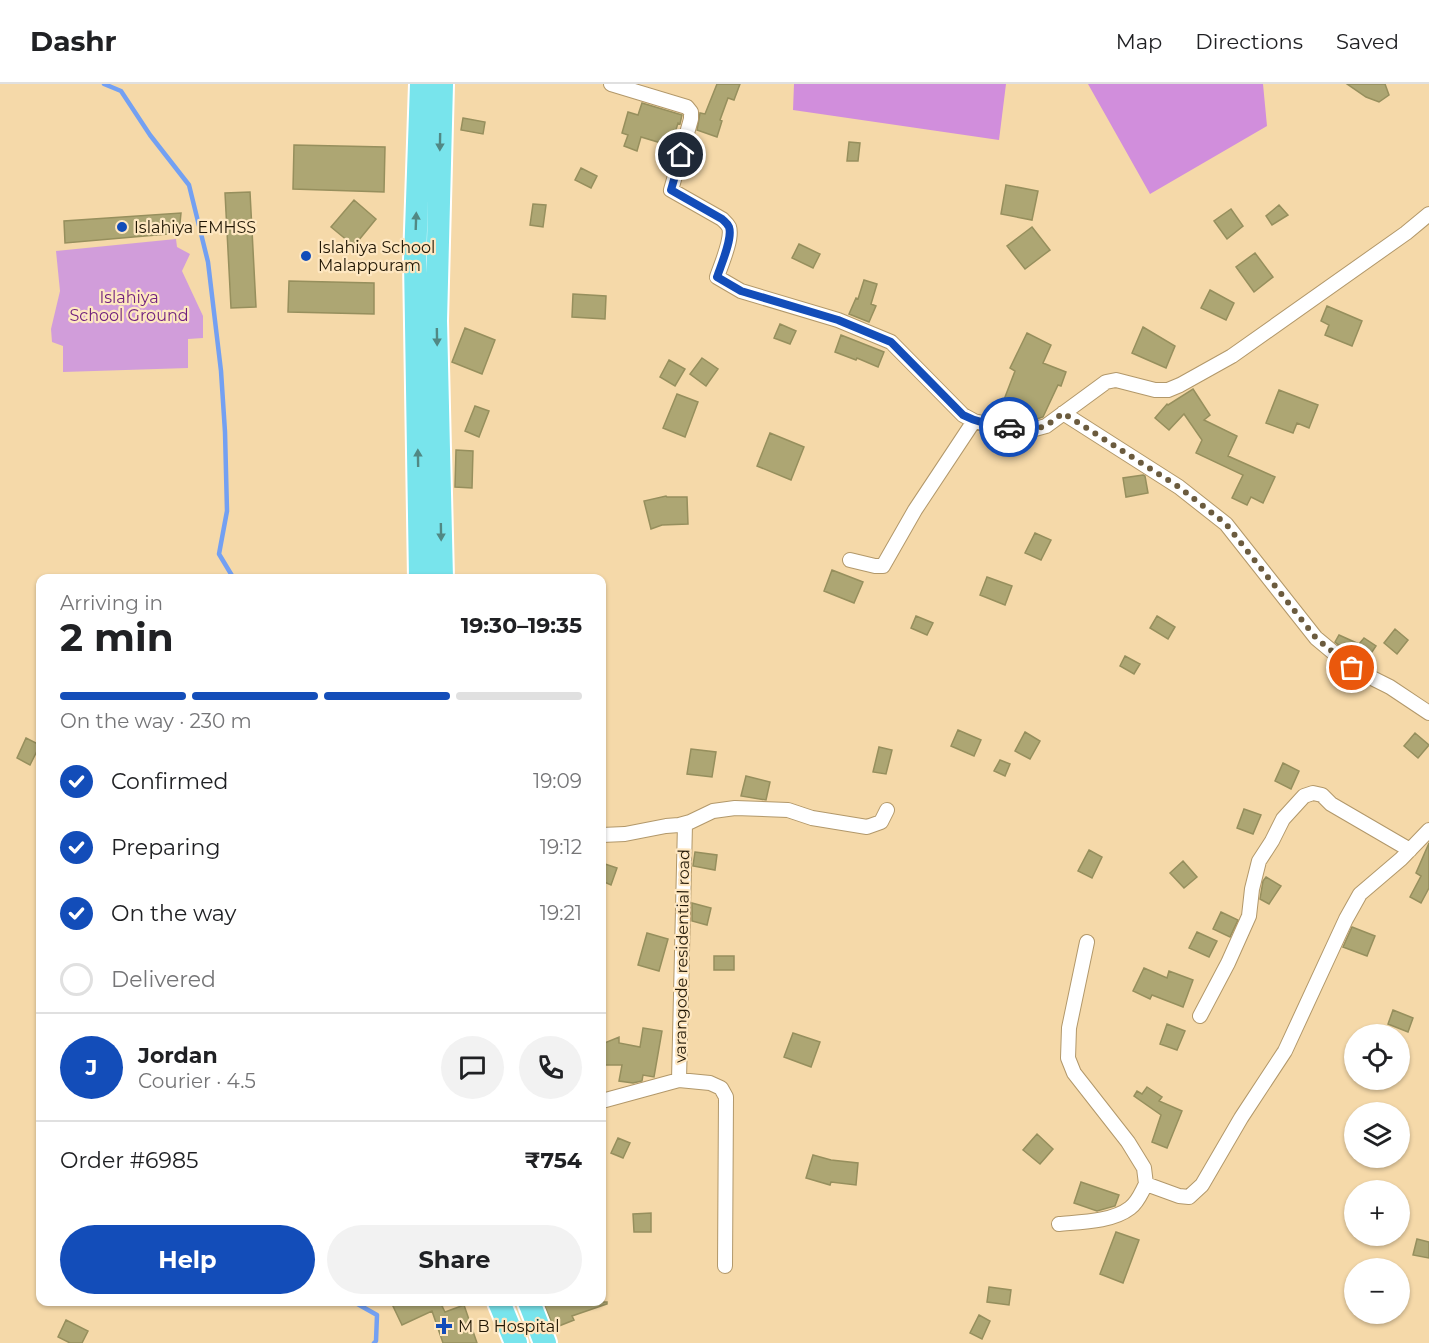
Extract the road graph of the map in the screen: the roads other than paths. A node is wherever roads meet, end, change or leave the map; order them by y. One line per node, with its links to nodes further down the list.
1 (421, 84): 8 (highway, one-way to 1)
2 (442, 84): 9 (highway, one-way to 9)
3 (611, 84): 6 (street)
4 (1429, 214): 5 (street)
5 (1063, 413): 6 (street); 10 (street)
6 (974, 421): 7 (street)
7 (850, 560)
8 (420, 574)
9 (442, 574)
10 (1429, 712)
11 (887, 810): 12 (street)
12 (685, 824): 14 (street); 18 (street, varangode residential road)
13 (1429, 830): 15 (street)
14 (606, 835)
15 (1410, 850): 17 (street); 20 (street)
16 (1087, 942): 20 (street)
17 (1200, 1016)
18 (679, 1080): 19 (street, varangode residential road); 22 (street)
19 (606, 1100)
20 (1146, 1184): 21 (street)
21 (1059, 1224)
22 (725, 1266)
23 (501, 1306): 25 (highway)
24 (531, 1306): 26 (highway)
25 (516, 1343)
26 (545, 1343)

